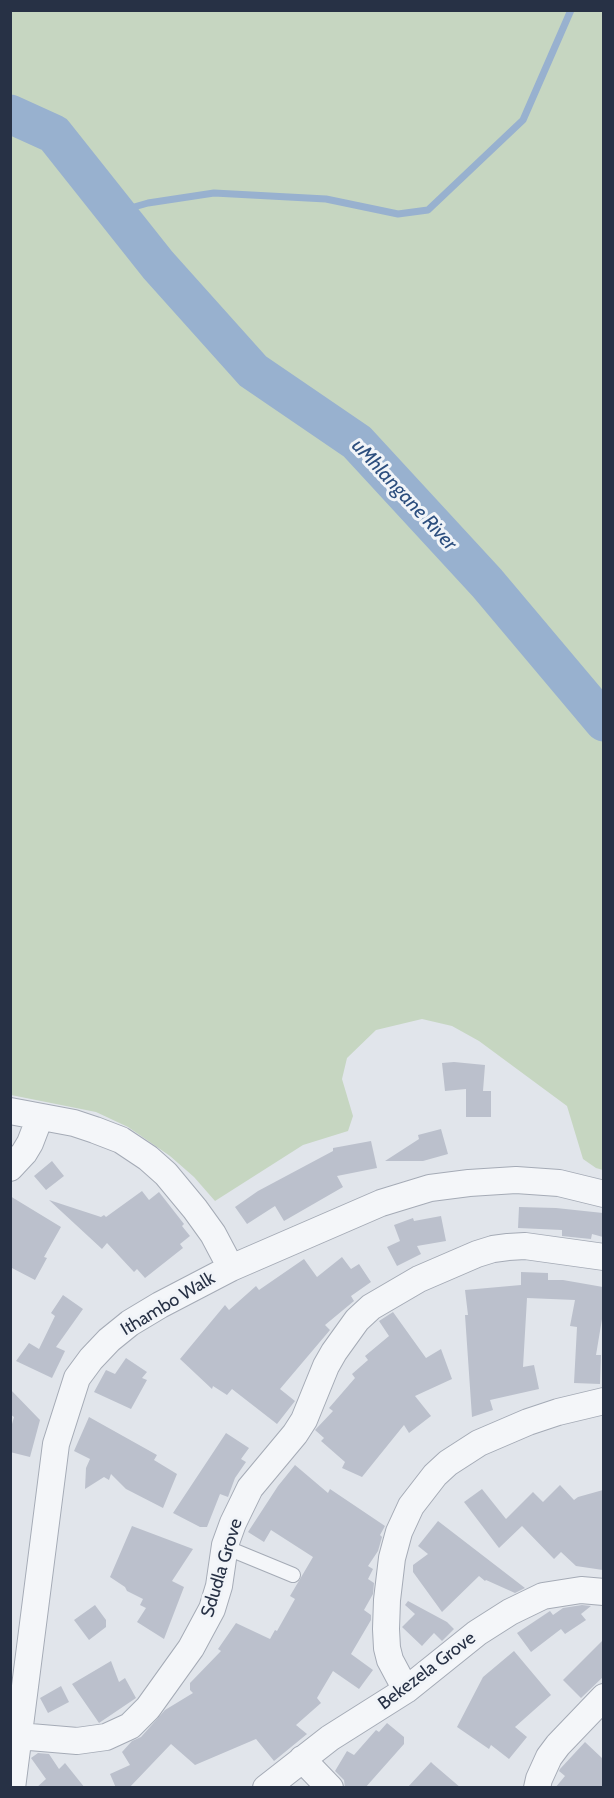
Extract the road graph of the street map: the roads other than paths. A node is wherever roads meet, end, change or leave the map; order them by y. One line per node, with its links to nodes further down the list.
1 (10, 1111): 2 (street)
2 (40, 1117): 3 (street); 6 (street)
3 (10, 1168)
4 (603, 1194): 6 (street, Ithambo Walk)
5 (603, 1257): 8 (street, Sdudla Grove)
6 (231, 1268): 11 (street, Ithambo Walk)
7 (603, 1401): 12 (street)
8 (225, 1547): 9 (lane); 14 (street, Sdudla Grove)
9 (293, 1575)
10 (603, 1592): 12 (street, Bekezela Grove)
11 (21, 1628): 14 (street, Ithambo Walk)
12 (406, 1690): 15 (street, Bekezela Grove)
13 (603, 1697): 19 (street)
14 (18, 1736): 16 (street, Ithambo Walk)
15 (302, 1759): 17 (street, Bekezela Grove); 18 (street)
16 (12, 1788)
17 (266, 1788)
18 (330, 1788)
19 (537, 1788)

